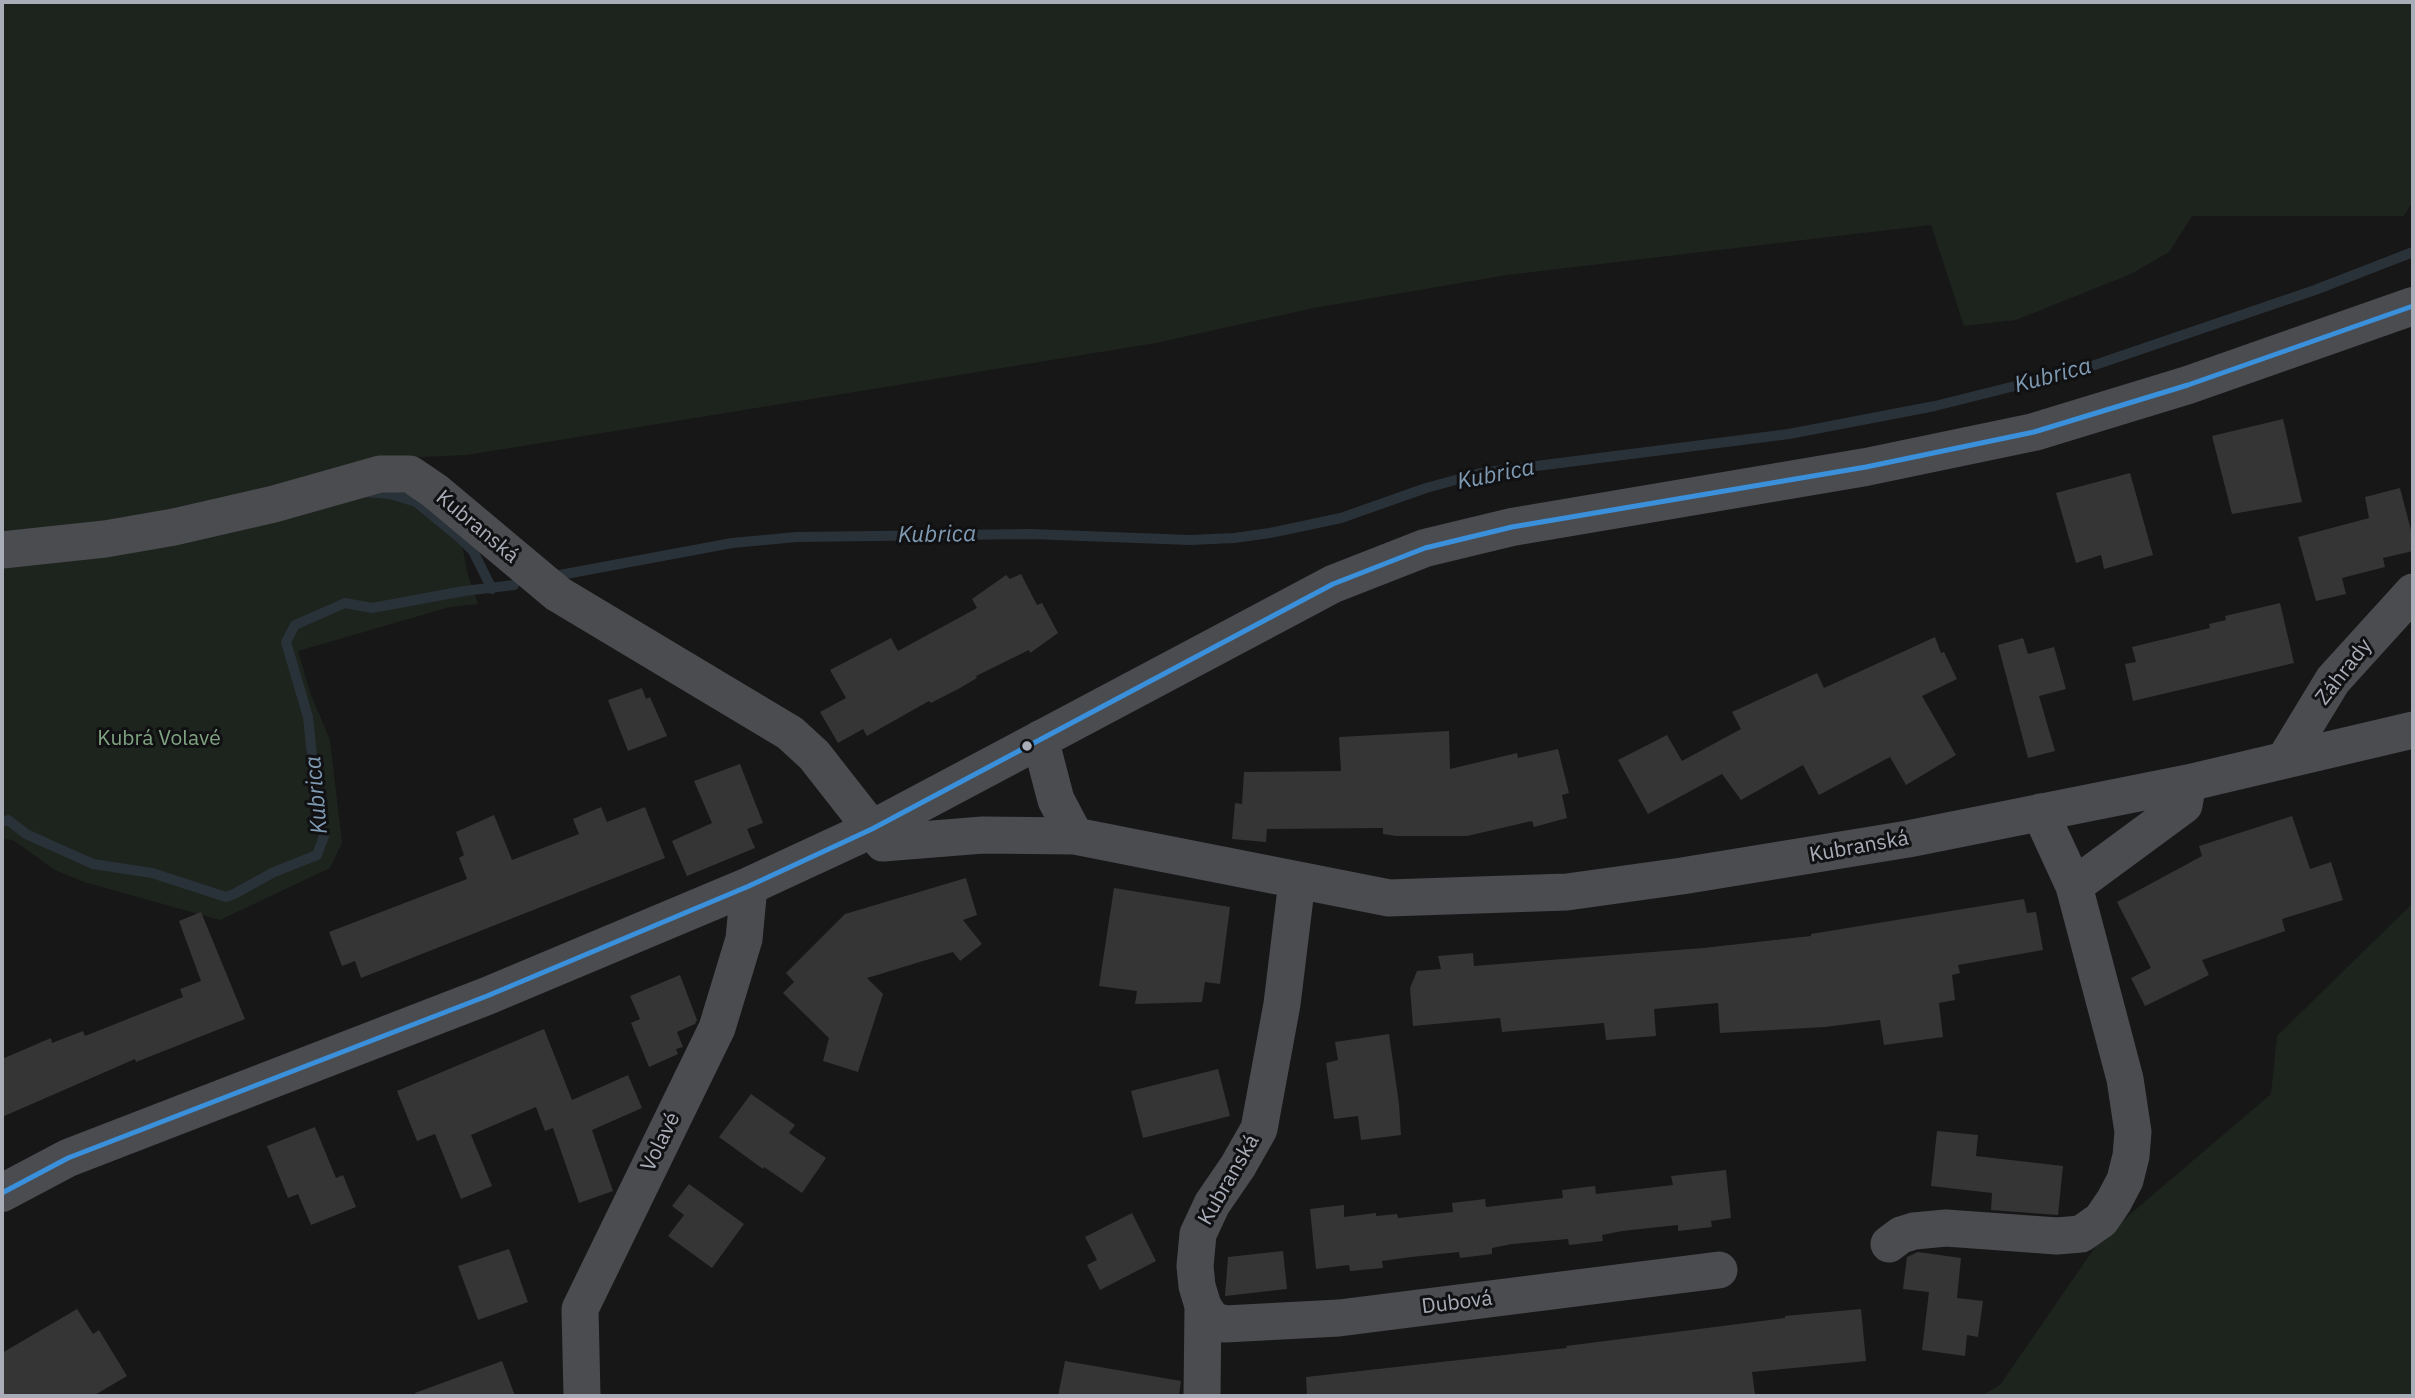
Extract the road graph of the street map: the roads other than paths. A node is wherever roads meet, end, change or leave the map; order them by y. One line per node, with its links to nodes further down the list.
1 (2413, 306): 5 (street)
2 (2, 550): 9 (street, Kubranská)
3 (2413, 592): 6 (street, Záhrady)
4 (2413, 730): 6 (street, Kubranská)
5 (1040, 739): 9 (street); 10 (street)
6 (2284, 759): 7 (street, Kubranská)
7 (2188, 783): 8 (street, Kubranská); 13 (street)
8 (2040, 812): 11 (street, Kubranská); 13 (street)
9 (872, 830): 10 (street, Kubranská); 12 (street)
10 (1075, 836): 11 (street, Kubranská)
11 (1297, 881): 17 (street, Kubranská)
12 (749, 886): 14 (street); 18 (street, Volavé)
13 (2074, 886): 15 (street)
14 (2, 1193)
15 (1889, 1244)
16 (1719, 1270): 17 (street, Dubová)
17 (1203, 1306): 19 (street, Kubranská)
18 (582, 1396)
19 (1202, 1396)

